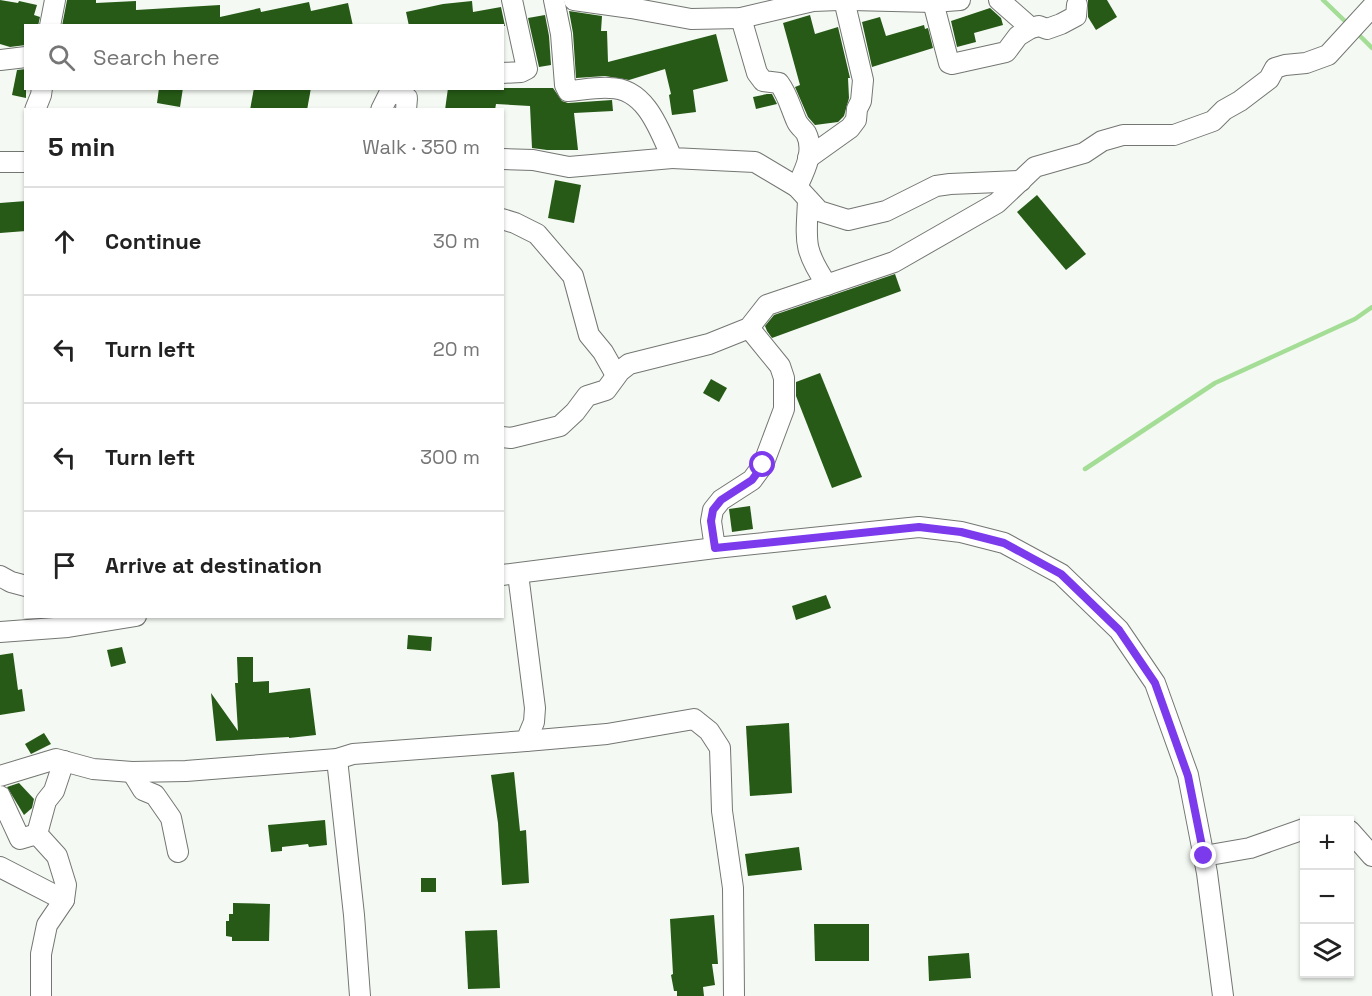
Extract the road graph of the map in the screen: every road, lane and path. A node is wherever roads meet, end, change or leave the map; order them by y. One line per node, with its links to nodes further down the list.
1 (513, 0): 19 (street)
2 (554, 0): 25 (street)
3 (573, 0): 14 (street)
4 (813, 0): 5 (street); 14 (street)
5 (839, 0)
6 (844, 0): 26 (street)
7 (851, 0): 11 (street)
8 (960, 0): 11 (street)
9 (999, 0): 16 (street)
10 (51, 2): 15 (street)
11 (933, 2): 16 (street)
12 (1077, 5): 16 (street)
13 (1371, 10): 30 (street)
14 (741, 18): 26 (street)
15 (50, 24)
16 (1031, 28)
17 (24, 57): 18 (street)
18 (0, 60)
19 (504, 73)
20 (42, 90): 22 (street)
21 (392, 90): 23 (street); 24 (street)
22 (35, 108)
23 (382, 108)
24 (406, 108)
25 (672, 158): 27 (street); 31 (street)
26 (808, 158): 31 (street)
27 (504, 159)
28 (0, 162): 29 (street)
29 (24, 162)
30 (1021, 181): 31 (street); 33 (street)
31 (803, 194): 33 (street)
32 (504, 220): 35 (street)
33 (827, 285): 34 (street)
34 (749, 328): 35 (street); 37 (street)
35 (616, 375): 36 (street)
36 (504, 437)
37 (715, 548): 38 (street); 53 (street)
38 (510, 574): 43 (street)
39 (0, 576): 40 (street)
40 (24, 585)
41 (124, 618): 42 (street)
42 (0, 632)
43 (526, 741): 44 (street); 59 (street)
44 (337, 759): 46 (street); 58 (street)
45 (64, 761): 46 (street); 47 (street); 50 (street)
46 (132, 772): 52 (street)
47 (0, 776)
48 (0, 796): 50 (street)
49 (1300, 831): 53 (street)
50 (37, 834): 56 (street)
51 (1354, 836): 54 (street)
52 (178, 852)
53 (1204, 856): 60 (street)
54 (1372, 856)
55 (0, 867): 56 (street)
56 (64, 900): 57 (street)
57 (38, 995)
58 (360, 996)
59 (734, 996)
60 (1223, 996)

